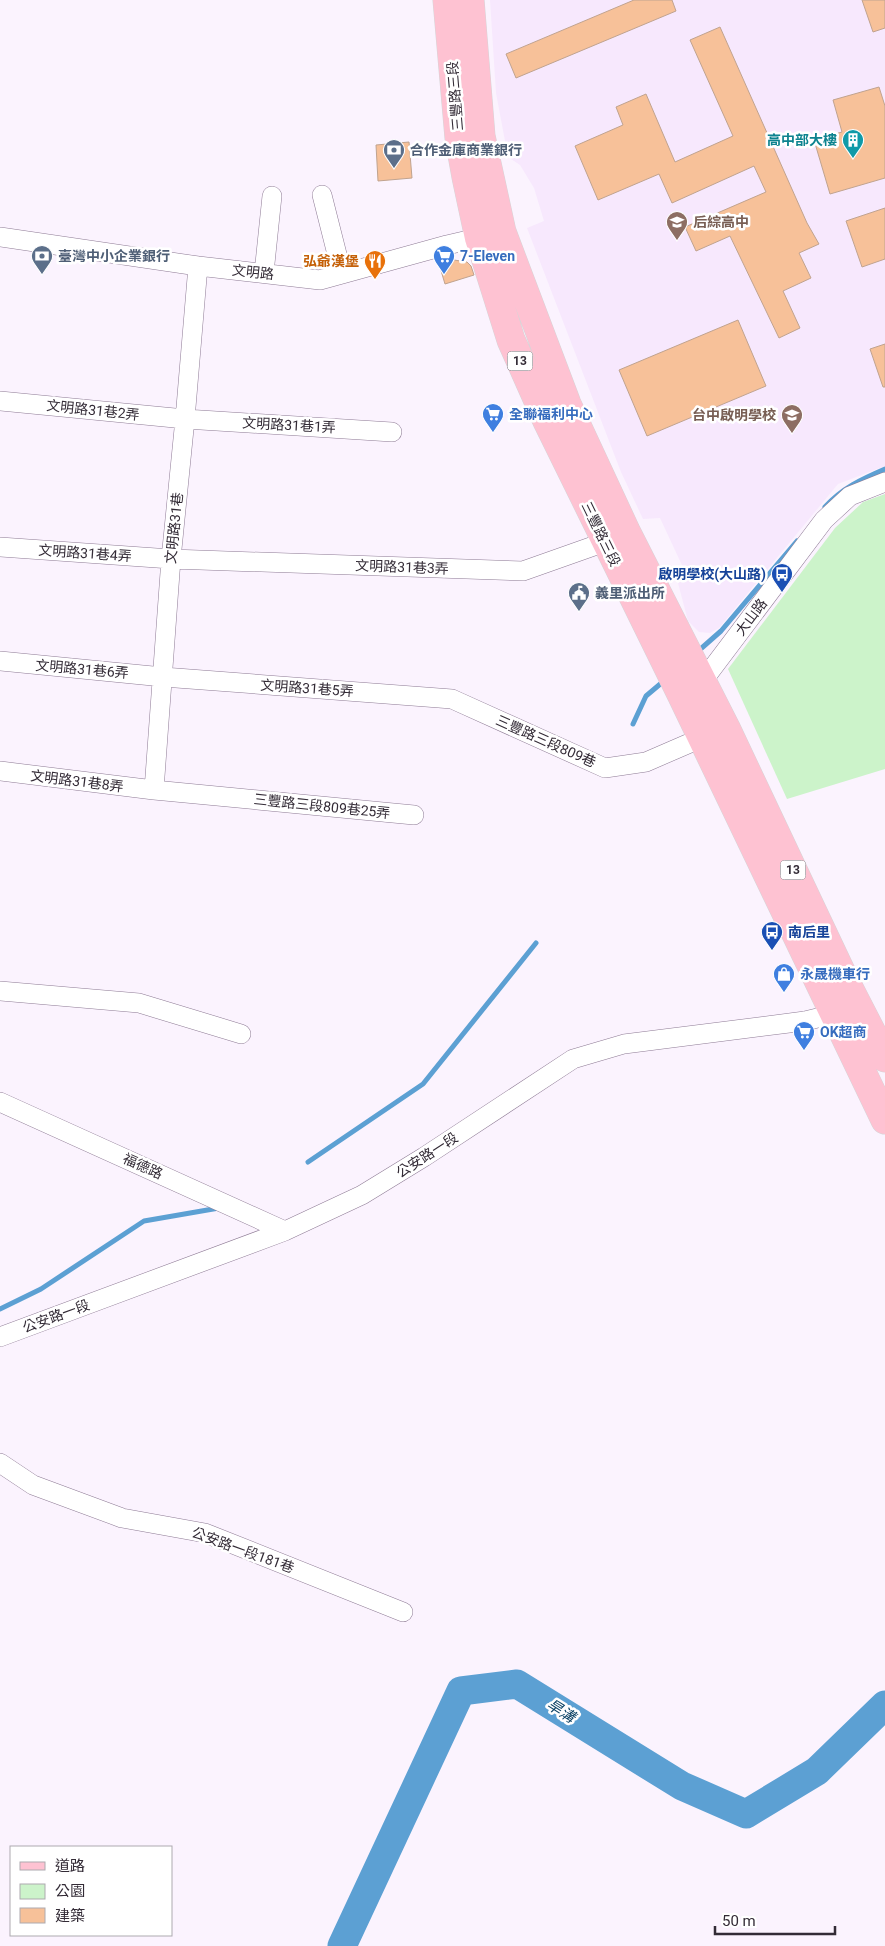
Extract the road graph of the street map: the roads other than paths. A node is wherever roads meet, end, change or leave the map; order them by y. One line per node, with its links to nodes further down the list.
1 (447, 0): 5 (main road, 三豐路三段 / 13)
2 (470, 0): 5 (main road, 三豐路三段 / 13)
3 (322, 195): 9 (street)
4 (272, 196): 8 (street)
5 (490, 235): 9 (street, 文明路); 14 (main road, 三豐路三段 / 13)
6 (0, 237): 7 (street, 文明路)
7 (198, 266): 8 (street, 文明路); 11 (street, 文明路31巷)
8 (264, 273): 9 (street, 文明路)
9 (342, 274)
10 (0, 401): 11 (street, 文明路31巷2弄)
11 (185, 419): 12 (street, 文明路31巷1弄); 16 (street, 文明路31巷)
12 (392, 432)
13 (885, 482): 19 (street, 大山路)
14 (615, 536): 16 (street, 文明路31巷3弄); 19 (main road, 三豐路三段 / 13)
15 (0, 547): 16 (street, 文明路31巷4弄)
16 (170, 559): 18 (street, 文明路31巷)
17 (0, 662): 18 (street, 文明路31巷6弄)
18 (163, 677): 20 (street, 文明路31巷5弄); 23 (street, 文明路31巷)
19 (692, 688): 21 (main road, 三豐路三段 / 13)
20 (452, 699): 21 (street, 三豐路三段809巷)
21 (714, 733): 27 (main road, 三豐路三段 / 13)
22 (0, 771): 23 (street, 文明路31巷8弄)
23 (154, 790): 24 (street, 文明路31巷8弄)
24 (230, 796): 25 (street, 三豐路三段809巷25弄)
25 (414, 815)
26 (0, 991): 28 (street)
27 (845, 1009): 29 (main road, 三豐路三段 / 13); 31 (main road, 三豐路三段 / 13); 32 (street, 公安路一段)
28 (241, 1034)
29 (885, 1058)
30 (0, 1102): 32 (street, 福德路)
31 (885, 1120)
32 (285, 1231): 33 (street, 公安路一段)
33 (0, 1337)
34 (0, 1463): 35 (street, 公安路一段181巷)
35 (403, 1612)

